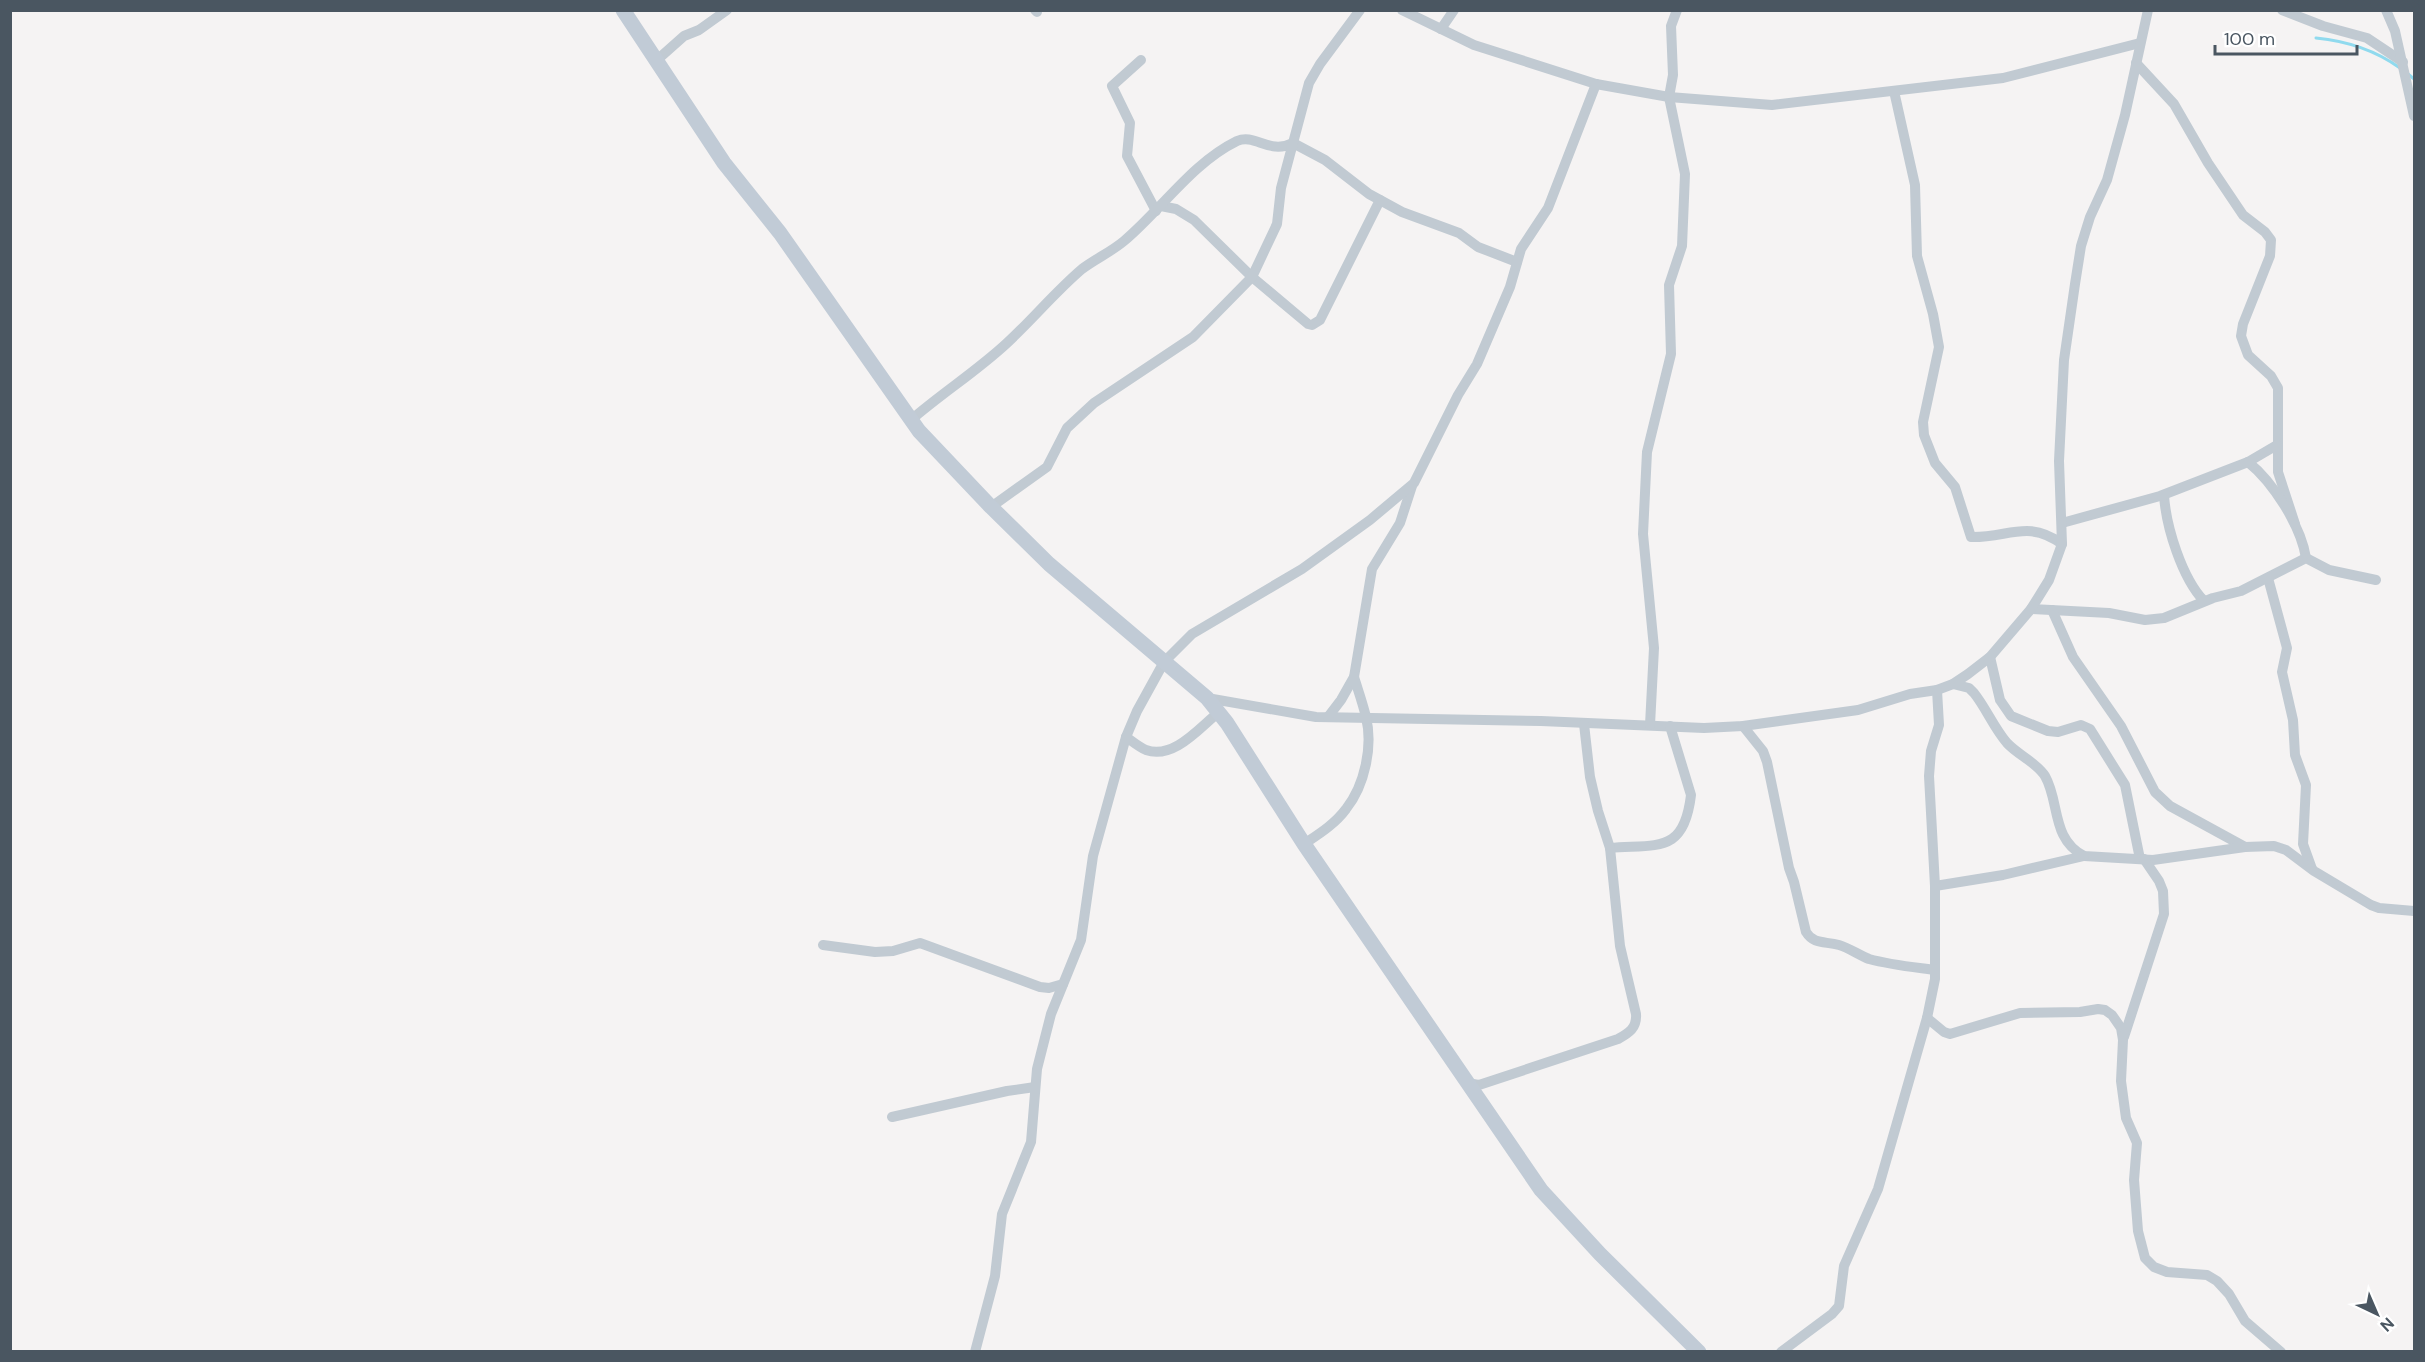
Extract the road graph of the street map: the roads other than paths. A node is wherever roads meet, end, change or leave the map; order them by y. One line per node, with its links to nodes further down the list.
1 (623, 10): 12 (street)
2 (727, 10): 12 (street)
3 (1360, 10): 20 (street)
4 (1454, 10): 10 (street)
5 (1677, 10): 18 (street)
6 (2148, 10): 11 (street)
7 (2282, 10): 14 (street)
8 (2386, 10): 14 (street)
9 (1403, 11): 10 (street)
10 (1441, 29): 16 (street)
11 (2140, 43): 15 (street); 17 (street)
12 (657, 60): 25 (street)
13 (1141, 60): 22 (street)
14 (2403, 62): 19 (street)
15 (2136, 63): 26 (street); 31 (street)
16 (1596, 84): 18 (street); 23 (street)
17 (1894, 91): 18 (street); 33 (street)
18 (1669, 97): 50 (street)
19 (2414, 116)
20 (1293, 143): 21 (street); 22 (street); 24 (street)
21 (1380, 200): 23 (street); 24 (street)
22 (1158, 208): 24 (street); 25 (street)
23 (1517, 262): 28 (street)
24 (1252, 278): 30 (street)
25 (911, 420): 30 (street)
26 (2277, 445): 27 (street); 32 (street)
27 (2248, 462): 29 (street); 32 (street)
28 (1413, 483): 41 (street); 42 (street)
29 (2164, 495): 31 (street); 37 (street)
30 (991, 507): 41 (street)
31 (2062, 523): 33 (street)
32 (2295, 524): 34 (street)
33 (2062, 544): 38 (street)
34 (2306, 558): 35 (street); 36 (street)
35 (2268, 578): 37 (street); 59 (street)
36 (2376, 580)
37 (2204, 602): 39 (street)
38 (2031, 609): 39 (street); 40 (street)
39 (2052, 610): 55 (street)
40 (1990, 657): 43 (street); 58 (street)
41 (1164, 662): 45 (street); 53 (street)
42 (1354, 677): 47 (street); 48 (street)
43 (1953, 684): 44 (street); 57 (street)
44 (1937, 690): 52 (street); 60 (street)
45 (1208, 698): 46 (street); 47 (street)
46 (1219, 712): 53 (street); 54 (street)
47 (1328, 717): 48 (street)
48 (1366, 718): 49 (street); 54 (street)
49 (1584, 723): 50 (street); 56 (street)
50 (1650, 725): 51 (street)
51 (1670, 726): 52 (street); 56 (street)
52 (1743, 726): 63 (street)
53 (1126, 737): 64 (street)
54 (1304, 844): 67 (street)
55 (2245, 847): 58 (street); 59 (street)
56 (1610, 848): 67 (street)
57 (2084, 856): 58 (street); 60 (street)
58 (2142, 859): 66 (street)
59 (2314, 871): 61 (street)
60 (1935, 886): 63 (street)
61 (2415, 911)
62 (823, 945): 64 (street)
63 (1935, 970): 65 (street)
64 (1063, 984): 68 (street)
65 (1927, 1018): 66 (street); 72 (street)
66 (2123, 1040): 73 (street)
67 (1467, 1083): 71 (street)
68 (1035, 1087): 69 (street); 70 (street)
69 (892, 1117)
70 (975, 1352)
71 (1699, 1352)
72 (1781, 1352)
73 (2281, 1352)

